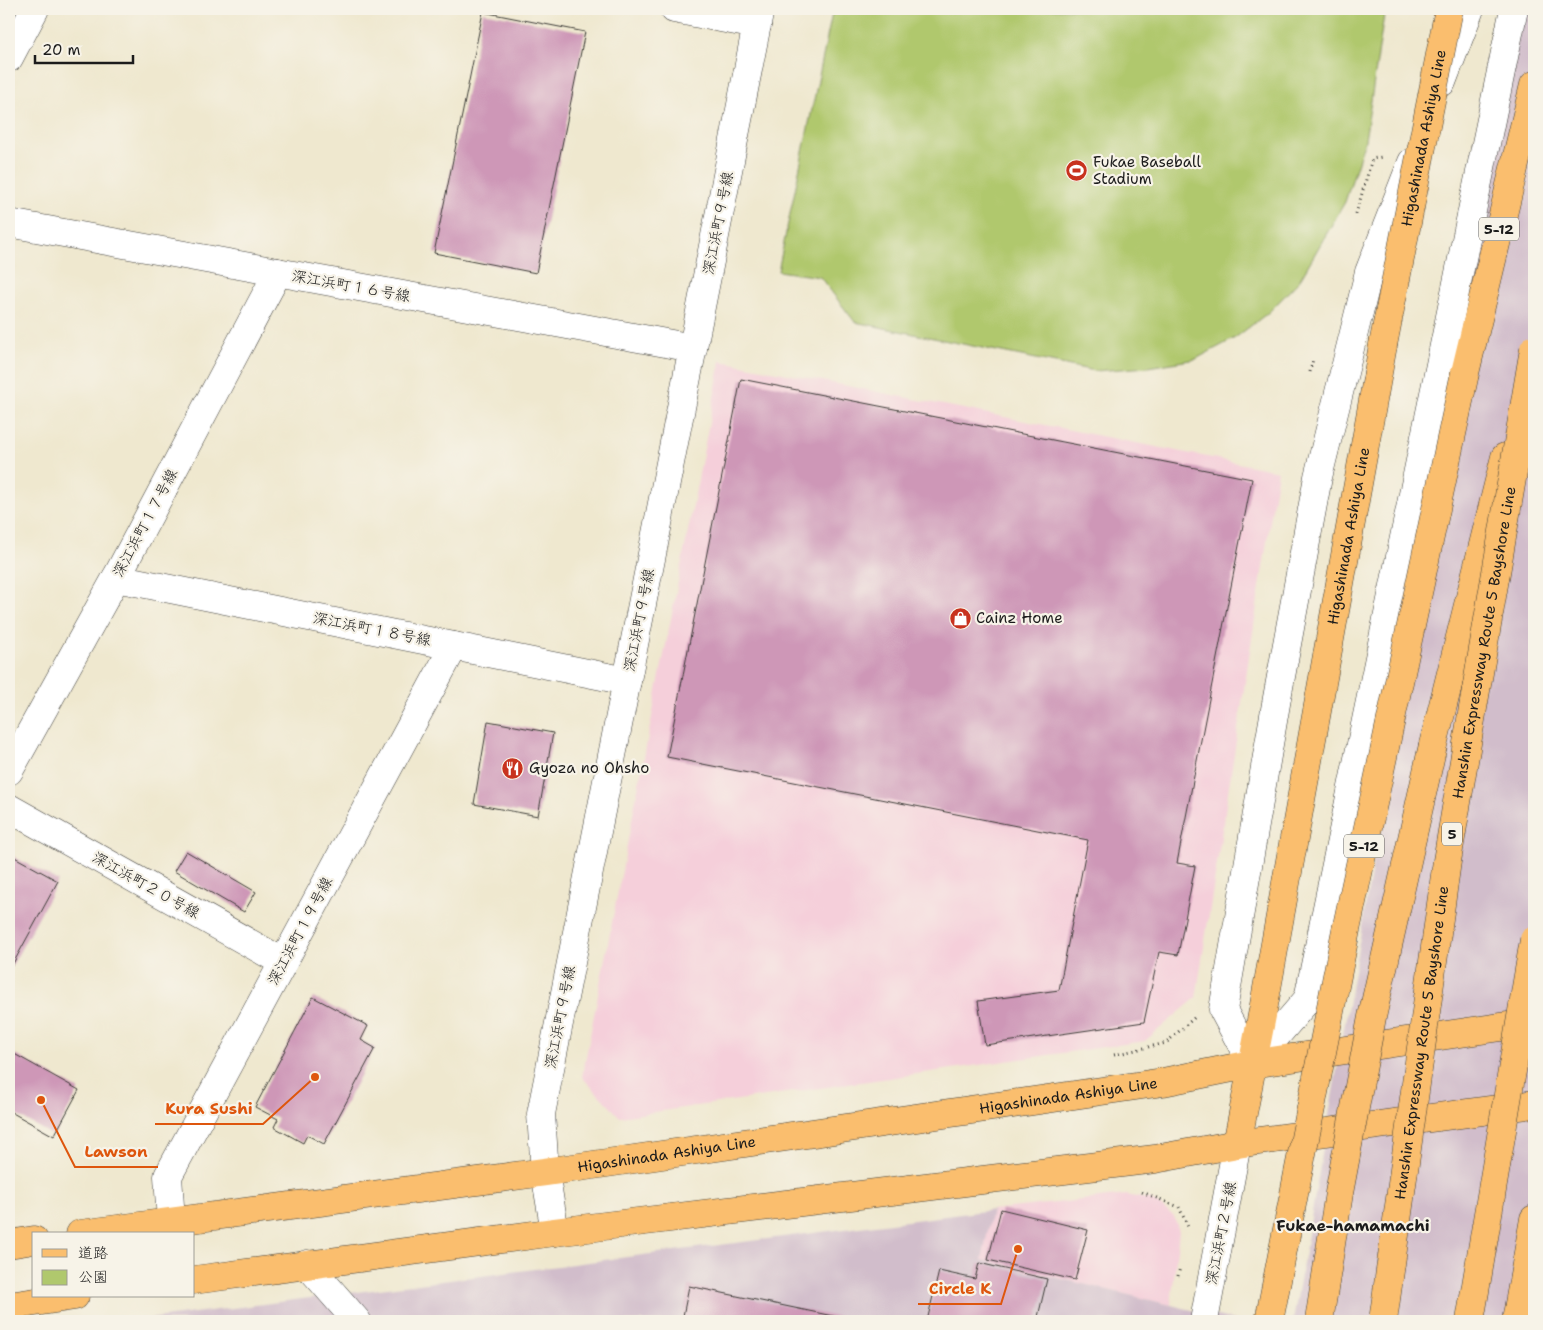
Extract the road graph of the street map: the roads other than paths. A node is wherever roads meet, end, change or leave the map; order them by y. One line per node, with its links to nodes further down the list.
1 (35, 9): 7 (street)
2 (674, 9): 6 (street)
3 (1449, 9): 22 (main road, Higashinada Ashiya Line, bridge)
4 (1470, 9): 22 (street)
5 (1514, 9): 22 (street)
6 (758, 17): 12 (street, 深江浜町９号線)
7 (9, 58)
8 (1534, 85): 38 (main road, 5-12, bridge)
9 (9, 223): 10 (street, 深江浜町１６号線)
10 (278, 272): 12 (street, 深江浜町１６号線); 14 (street, 深江浜町１７号線)
11 (1534, 338): 39 (main road, bridge)
12 (693, 348): 16 (street, 深江浜町９号線)
13 (1534, 349): 40 (main road, Hanshin Expressway Route 5 Bayshore Line / 5, bridge)
14 (116, 578): 15 (street, 深江浜町１８号線); 17 (street, 深江浜町１７号線)
15 (454, 646): 16 (street, 深江浜町１８号線); 20 (street, 深江浜町１９号線)
16 (627, 680): 25 (street, 深江浜町９号線)
17 (9, 772)
18 (9, 808): 20 (street, 深江浜町２０号線)
19 (1534, 940): 41 (main road, bridge)
20 (283, 962): 27 (street, 深江浜町１９号線)
21 (1534, 1022): 22 (main road, Higashinada Ashiya Line)
22 (1252, 1064): 24 (main road, Higashinada Ashiya Line); 25 (main road, Higashinada Ashiya Line)
23 (1534, 1104): 24 (main road)
24 (1237, 1144): 29 (main road); 37 (street, 深江浜町２号線)
25 (545, 1172): 27 (main road, Higashinada Ashiya Line); 29 (street, 深江浜町９号線)
26 (1534, 1219): 42 (main road)
27 (171, 1221): 28 (main road, Higashinada Ashiya Line)
28 (94, 1232)
29 (555, 1232): 32 (main road)
30 (32, 1240): 31 (main road)
31 (9, 1244)
32 (307, 1264): 33 (main road); 36 (street)
33 (195, 1280)
34 (62, 1298): 35 (main road)
35 (9, 1306)
36 (357, 1321)
37 (1204, 1321)
38 (1269, 1321)
39 (1319, 1321)
40 (1383, 1321)
41 (1470, 1321)
42 (1516, 1321)

